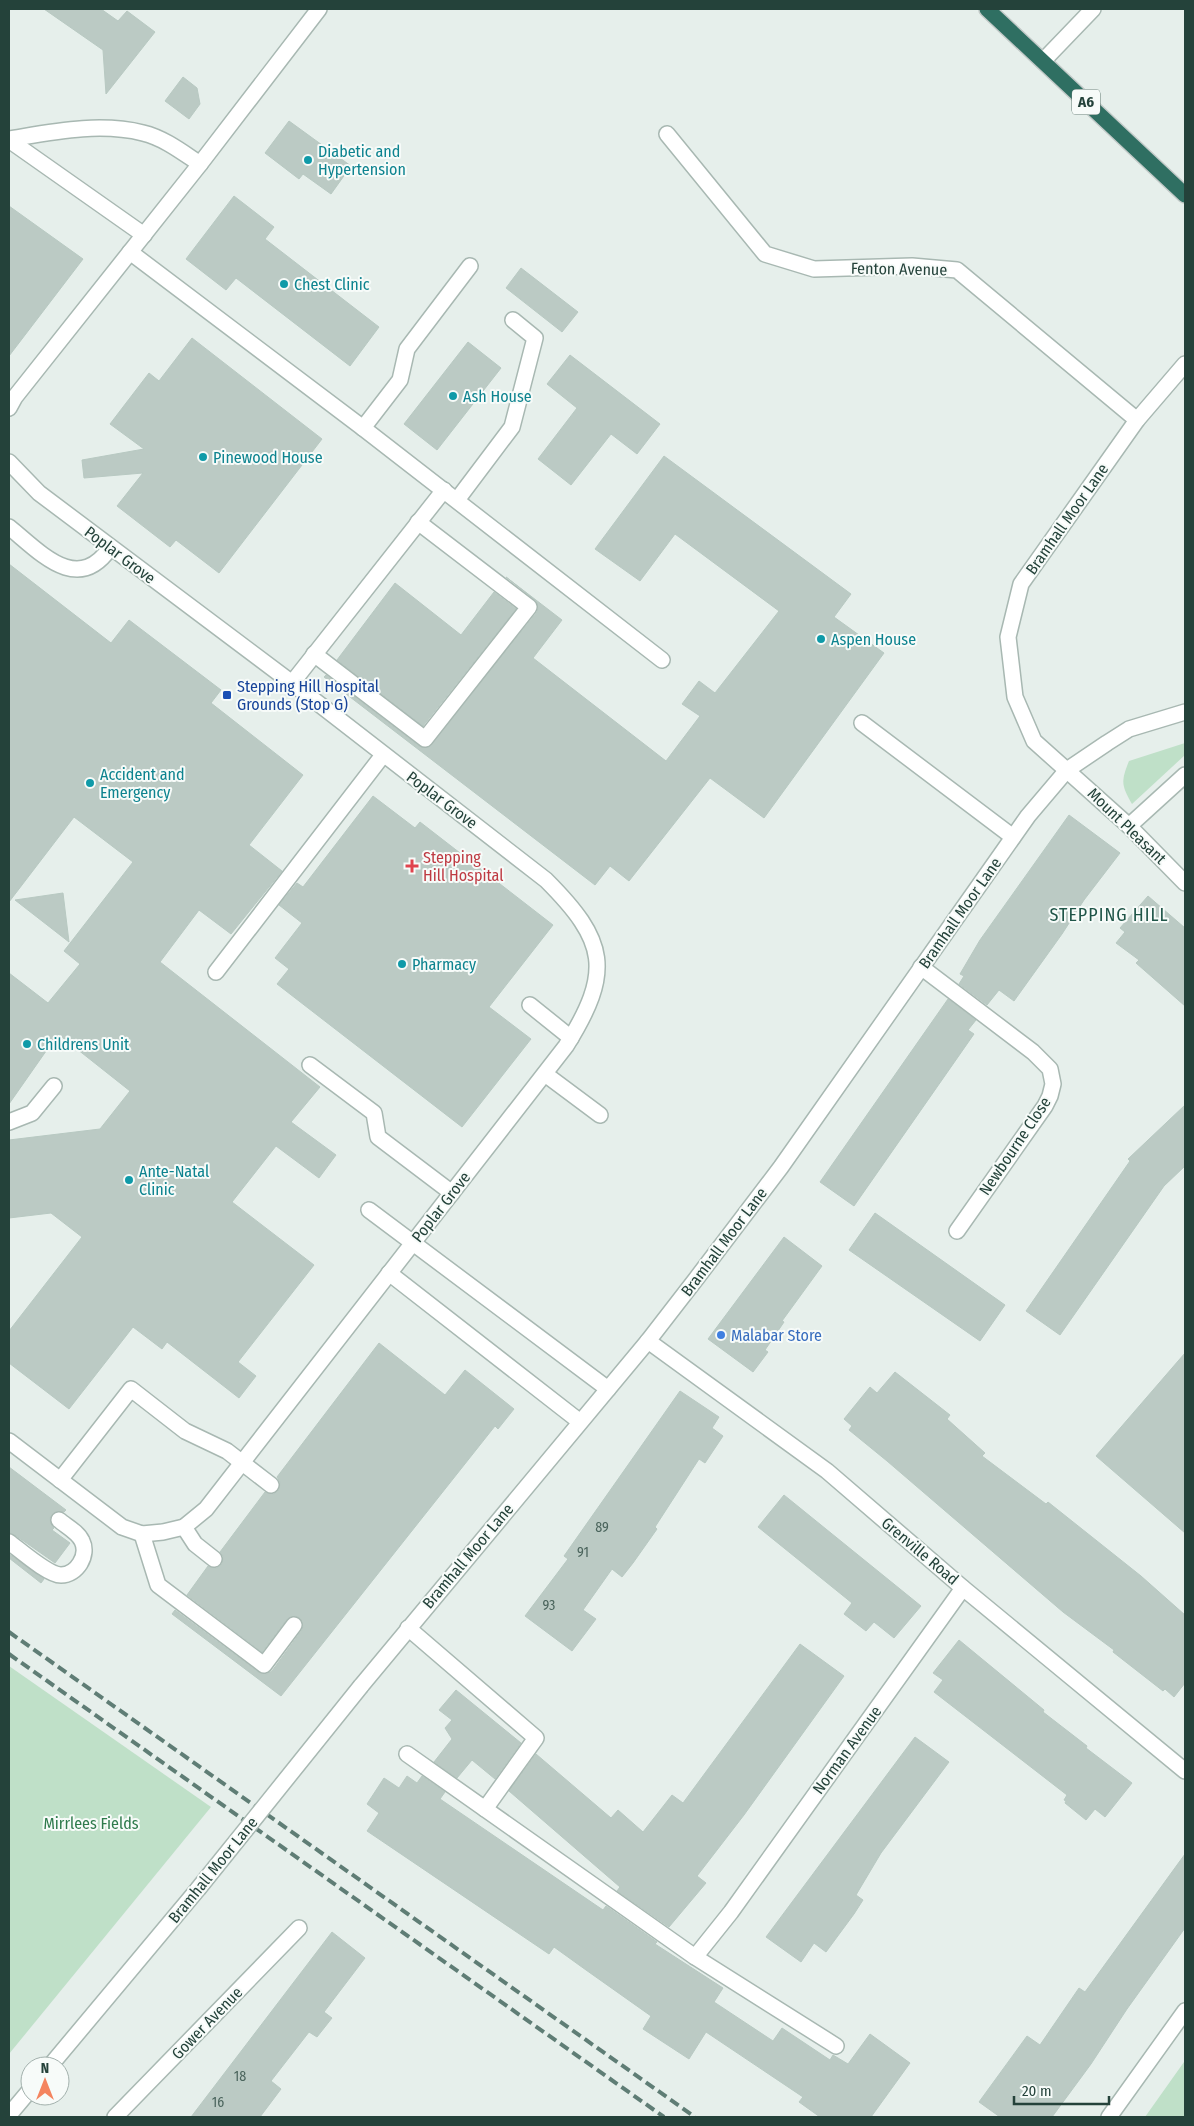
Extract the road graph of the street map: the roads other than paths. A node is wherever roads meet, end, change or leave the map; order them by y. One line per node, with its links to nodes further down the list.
1 (319, 9): 7 (street)
2 (987, 9): 4 (highway, A6)
3 (1093, 9): 4 (street)
4 (1043, 60): 8 (highway, A6)
5 (667, 134): 15 (street, Fenton Avenue)
6 (9, 140): 7 (street); 9 (street)
7 (200, 164): 9 (street)
8 (1185, 195)
9 (144, 235): 10 (street)
10 (130, 252): 14 (street); 16 (street)
11 (470, 266): 16 (street)
12 (513, 320): 19 (street)
13 (1185, 364): 15 (street, Bramhall Moor Lane)
14 (9, 408)
15 (1137, 420): 29 (street, Bramhall Moor Lane)
16 (363, 428): 18 (street)
17 (9, 462): 22 (street, Poplar Grove)
18 (444, 490): 19 (street); 20 (street)
19 (457, 500): 24 (street)
20 (418, 522): 23 (street); 23 (street)
21 (9, 527): 22 (street)
22 (110, 548): 25 (street, Poplar Grove)
23 (314, 654): 25 (street)
24 (662, 660)
25 (292, 683): 28 (street, Poplar Grove)
26 (1185, 712): 29 (street)
27 (862, 723): 32 (street)
28 (383, 755): 35 (street); 37 (street, Poplar Grove)
29 (1067, 770): 31 (street, Mount Pleasant); 32 (street, Bramhall Moor Lane)
30 (1185, 775): 31 (street)
31 (1129, 826): 33 (street, Mount Pleasant)
32 (1013, 837): 34 (street, Bramhall Moor Lane)
33 (1185, 883)
34 (921, 967): 45 (street, Newbourne Close); 48 (street, Bramhall Moor Lane)
35 (216, 972)
36 (530, 1005): 37 (street)
37 (571, 1038): 39 (street, Poplar Grove)
38 (310, 1065): 43 (street)
39 (545, 1074): 41 (street); 43 (street, Poplar Grove)
40 (54, 1086): 42 (street)
41 (600, 1116)
42 (9, 1122)
43 (452, 1193): 46 (street, Poplar Grove)
44 (369, 1210): 46 (street)
45 (957, 1231)
46 (412, 1244): 47 (street, Poplar Grove); 49 (street)
47 (389, 1274): 50 (street); 52 (street, Poplar Grove)
48 (648, 1341): 49 (street, Bramhall Moor Lane); 60 (street, Grenville Road)
49 (608, 1389): 50 (street, Bramhall Moor Lane)
50 (579, 1422): 62 (street, Bramhall Moor Lane)
51 (9, 1441): 53 (street)
52 (242, 1463): 53 (street); 54 (street); 56 (street, Poplar Grove)
53 (60, 1480): 57 (street)
54 (271, 1485)
55 (59, 1520): 58 (street)
56 (184, 1527): 57 (street); 59 (street)
57 (142, 1534): 61 (street)
58 (9, 1542)
59 (214, 1559)
60 (963, 1588): 64 (street, Grenville Road); 67 (street, Norman Avenue)
61 (294, 1625)
62 (408, 1628): 65 (street); 70 (street, Bramhall Moor Lane, bridge)
63 (408, 1754): 65 (street)
64 (1185, 1772)
65 (485, 1808): 67 (street)
66 (299, 1928): 73 (street, Gower Avenue)
67 (695, 1956): 69 (street)
68 (1185, 2011): 74 (street)
69 (836, 2046)
70 (58, 2056)
71 (20, 2102): 72 (street)
72 (9, 2115)
73 (116, 2117)
74 (1109, 2117)

